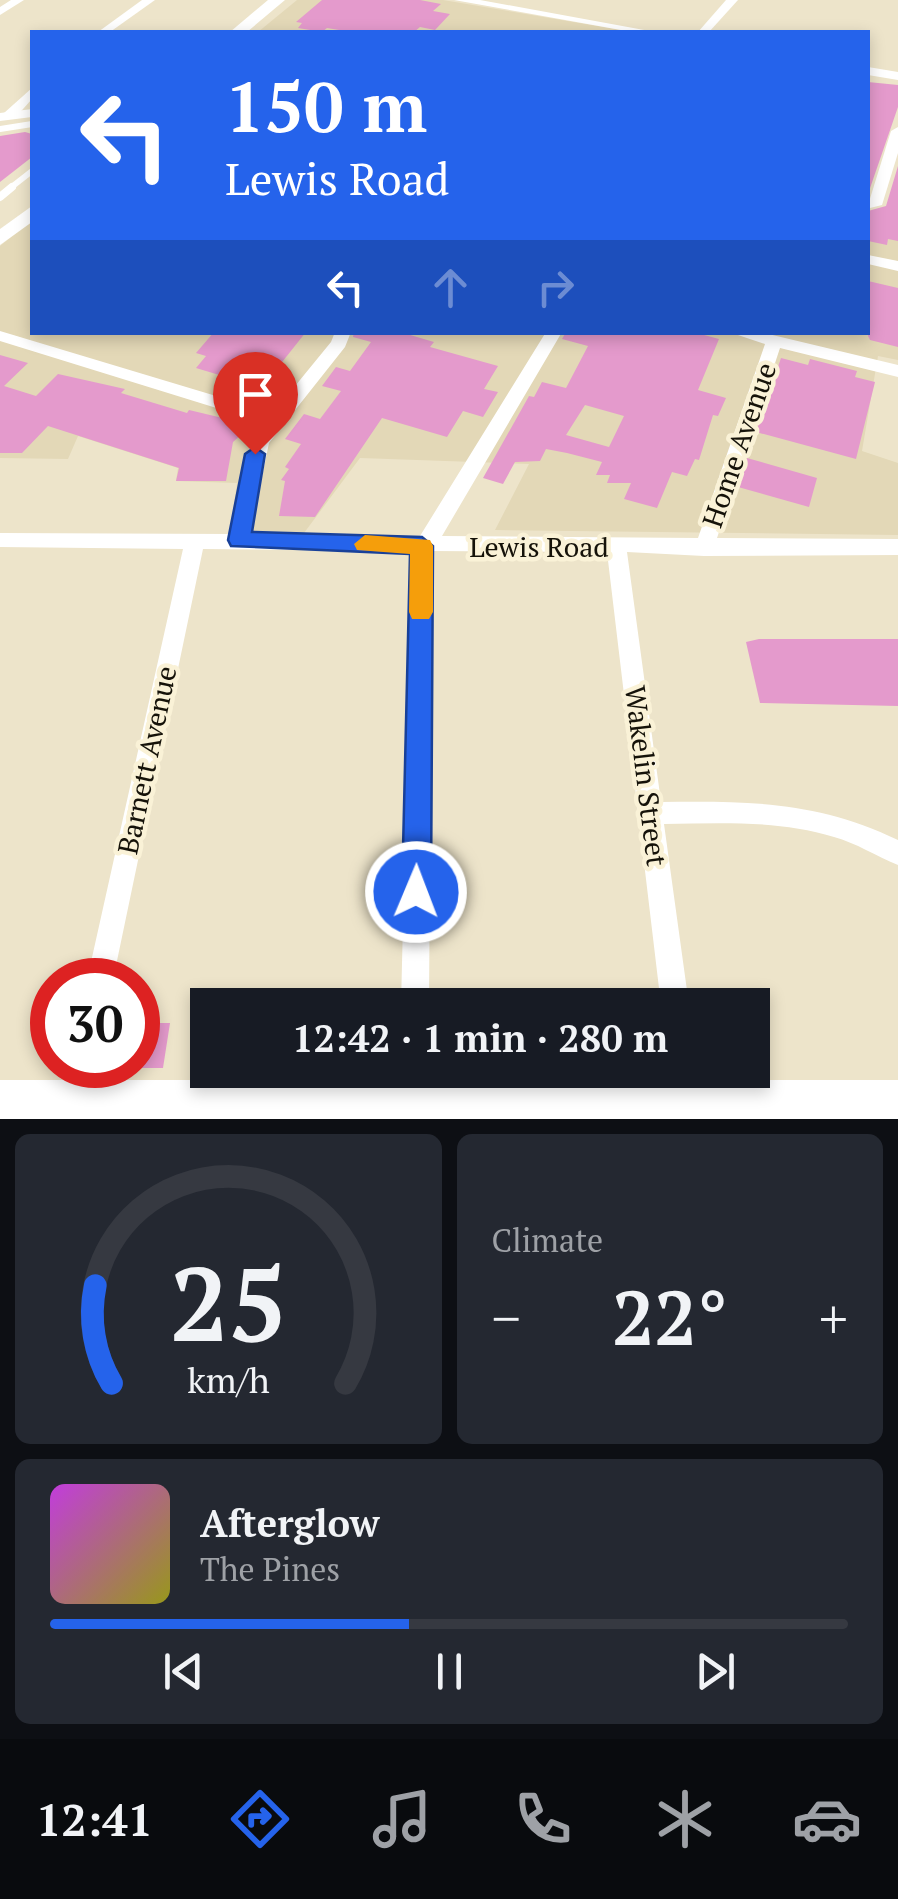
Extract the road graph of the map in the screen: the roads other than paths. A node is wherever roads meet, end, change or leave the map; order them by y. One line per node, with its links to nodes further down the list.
1 (18, 0): 7 (street)
2 (149, 0): 8 (street)
3 (277, 0): 9 (main road)
4 (290, 0): 10 (main road)
5 (460, 0): 11 (street)
6 (732, 0): 12 (street)
7 (0, 12)
8 (106, 30)
9 (240, 30)
10 (254, 30)
11 (639, 30)
12 (705, 30)
13 (870, 71): 14 (street)
14 (898, 76)
15 (30, 94): 17 (street)
16 (30, 114): 17 (street)
17 (3, 121): 18 (lane)
18 (30, 124)
19 (898, 131): 23 (street)
20 (30, 173): 21 (lane)
21 (0, 197)
22 (30, 200): 25 (main road)
23 (875, 205)
24 (30, 214): 26 (main road)
25 (0, 225)
26 (0, 239)
27 (870, 260): 28 (street)
28 (898, 266)
29 (342, 335): 35 (street)
30 (552, 335): 39 (street)
31 (748, 335): 33 (street)
32 (0, 336): 35 (street)
33 (774, 342): 34 (street); 42 (street, Home Avenue)
34 (898, 372)
35 (276, 420): 38 (street)
36 (0, 540): 37 (street, Lewis Road)
37 (195, 540): 38 (street, Lewis Road); 45 (street, Barnett Avenue)
38 (239, 540): 39 (street, Lewis Road)
39 (422, 546): 40 (street, Lewis Road); 46 (street)
40 (616, 547): 42 (street, Lewis Road); 43 (street, Wakelin Street)
41 (898, 547): 42 (street, Lewis Road)
42 (704, 548)
43 (651, 813): 44 (street); 47 (street, Wakelin Street)
44 (898, 853)
45 (105, 958)
46 (415, 988)
47 (673, 988)
48 (647, 1088): 51 (main road)
49 (724, 1088): 53 (main road)
50 (74, 1095): 51 (main road); 52 (main road)
51 (414, 1097)
52 (0, 1102)
53 (898, 1102)

